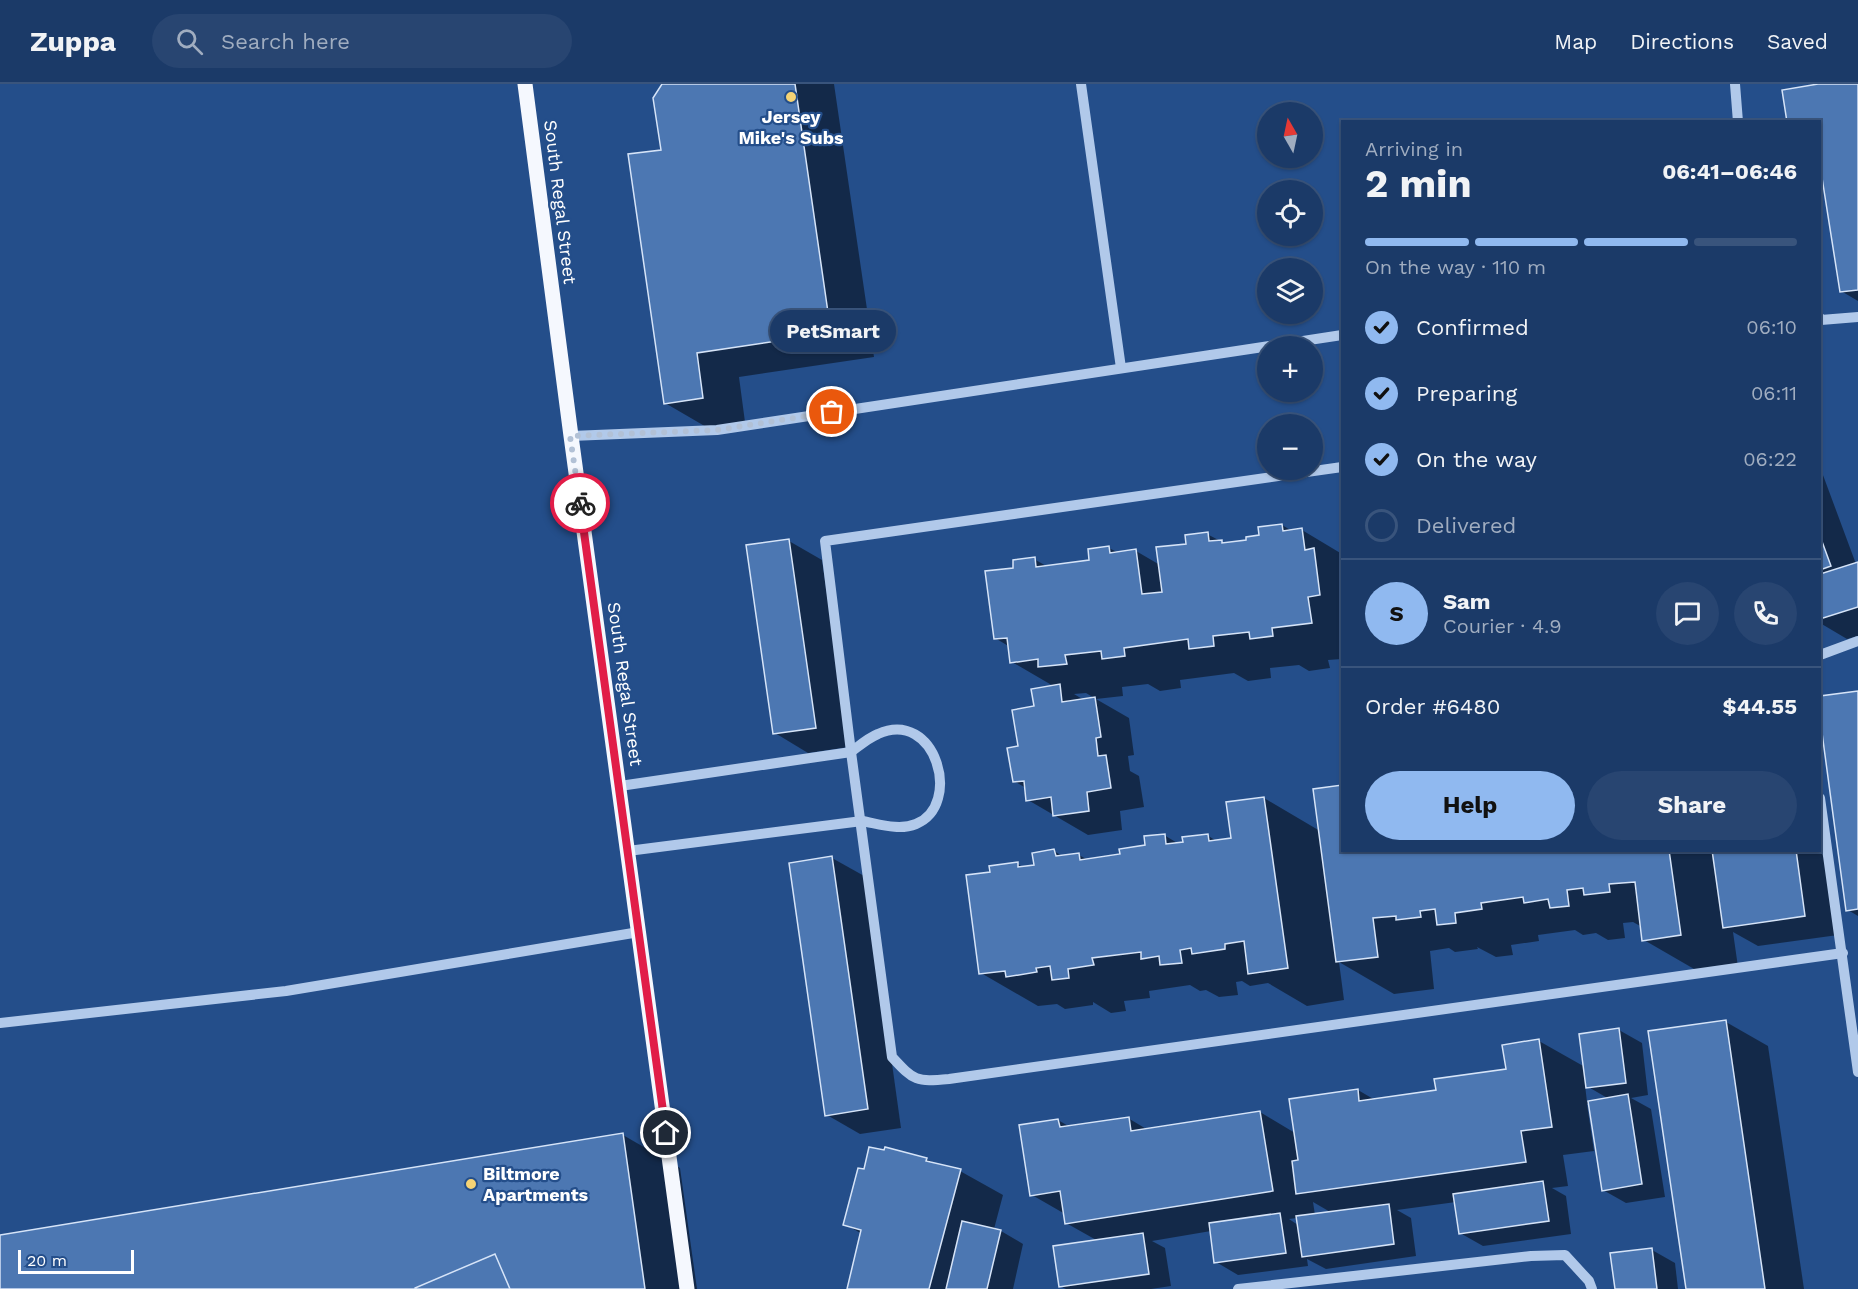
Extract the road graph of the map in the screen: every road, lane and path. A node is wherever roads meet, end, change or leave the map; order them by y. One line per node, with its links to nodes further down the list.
1 (525, 84): 9 (main road, South Regal Street)
2 (1081, 84): 8 (lane)
3 (1735, 84): 4 (lane)
4 (1738, 120)
5 (1858, 317): 6 (lane)
6 (1821, 320)
7 (1341, 334): 8 (lane)
8 (1121, 368): 9 (lane)
9 (570, 436): 14 (main road, South Regal Street)
10 (1341, 466): 13 (lane)
11 (1858, 641): 12 (lane)
12 (1821, 655)
13 (851, 752): 14 (lane); 16 (lane); 16 (lane)
14 (620, 786): 17 (main road, South Regal Street)
15 (1821, 805): 19 (lane)
16 (862, 821): 17 (lane); 19 (lane)
17 (628, 852): 18 (main road, South Regal Street)
18 (639, 932): 20 (lane); 23 (main road, South Regal Street)
19 (1843, 953): 21 (lane)
20 (0, 1023)
21 (1858, 1072)
22 (1252, 1288): 24 (lane); 25 (lane)
23 (687, 1289)
24 (1238, 1289)
25 (1592, 1289)

